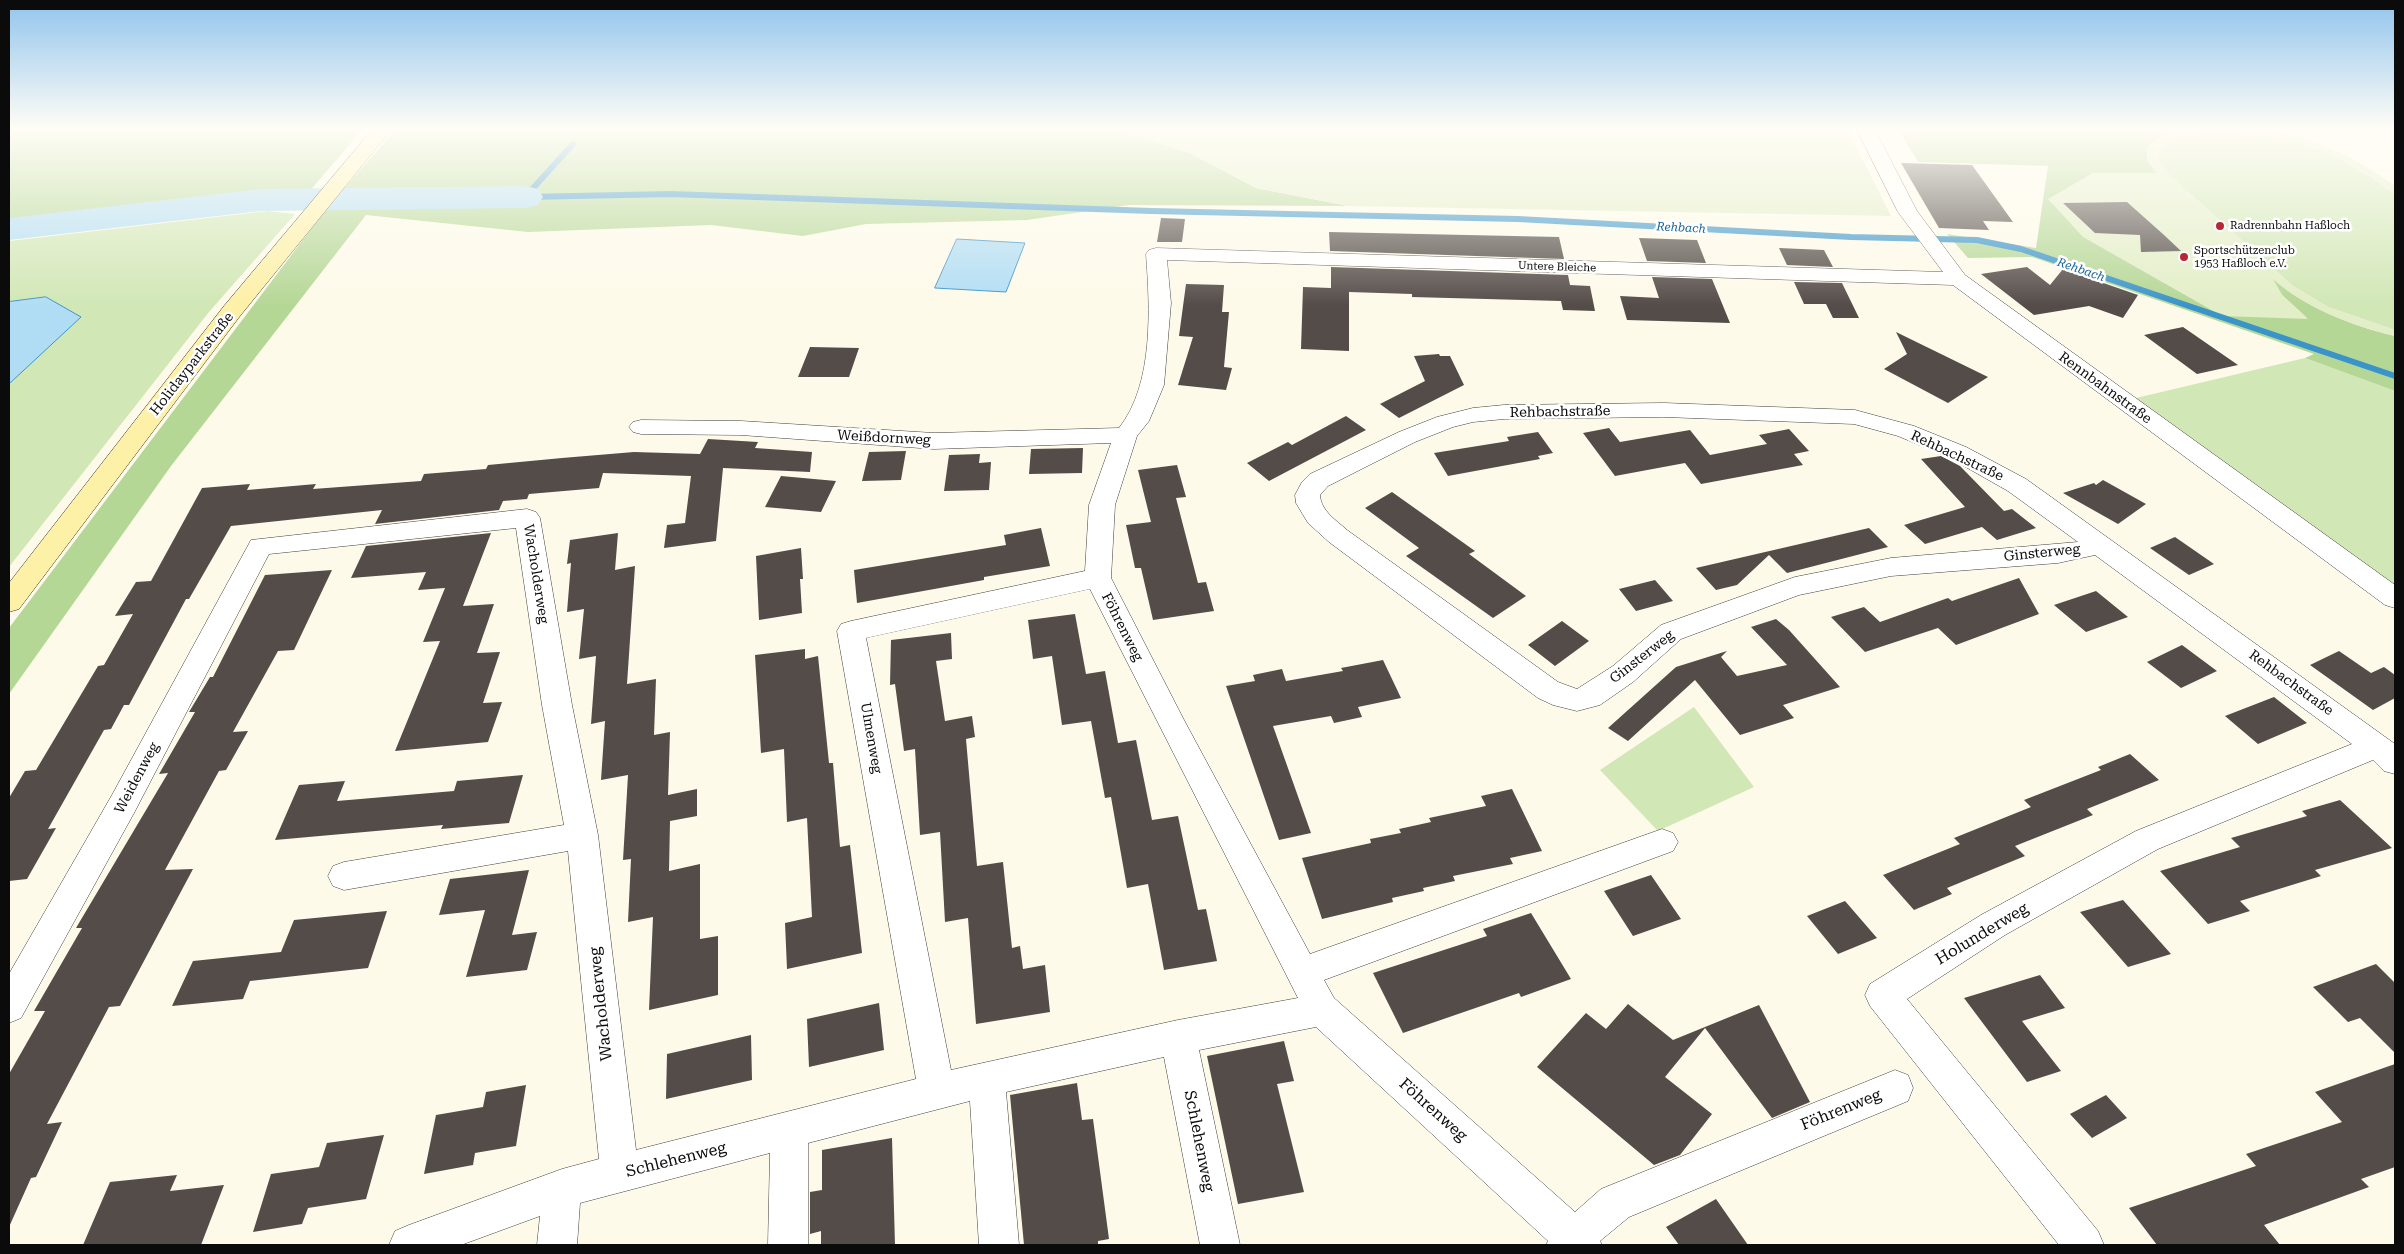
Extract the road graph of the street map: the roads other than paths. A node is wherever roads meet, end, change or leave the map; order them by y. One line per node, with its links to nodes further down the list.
1 (333, 189): 12 (main road, Holidayparkstraße)
2 (1896, 189): 4 (street, Rennbahnstraße)
3 (1156, 254): 4 (street, Untere Bleiche); 6 (street, Föhrenweg)
4 (1958, 279): 11 (street, Rennbahnstraße)
5 (641, 427): 6 (street, Weißdornweg)
6 (1126, 435): 10 (street, Föhrenweg)
7 (1308, 500): 8 (street, Rehbachstraße); 8 (street, Ginsterweg)
8 (2099, 543): 13 (street, Rehbachstraße)
9 (260, 546): 14 (street, Wacholderweg); 18 (street, Weidenweg)
10 (1098, 578): 17 (street, Föhrenweg); 23 (street, Ulmenweg)
11 (2395, 598)
12 (9, 602)
13 (2386, 754): 33 (street, Holunderweg)
14 (582, 835): 16 (street); 25 (street, Wacholderweg)
15 (1662, 842): 17 (street)
16 (344, 876)
17 (1303, 972): 19 (street, Föhrenweg)
18 (9, 1008)
19 (1322, 1010): 20 (street, Schlehenweg); 27 (street, Föhrenweg)
20 (1178, 1037): 21 (street, Schlehenweg); 32 (street, Schlehenweg)
21 (987, 1079): 23 (street, Schlehenweg); 31 (street)
22 (1895, 1088): 27 (street, Föhrenweg)
23 (937, 1092): 24 (street, Schlehenweg)
24 (789, 1131): 25 (street, Schlehenweg); 30 (street)
25 (620, 1174): 26 (street, Schlehenweg)
26 (562, 1188): 28 (street, Schlehenweg); 29 (street)
27 (1574, 1243)
28 (409, 1245)
29 (557, 1245)
30 (788, 1245)
31 (999, 1245)
32 (1220, 1245)
33 (2084, 1245)

